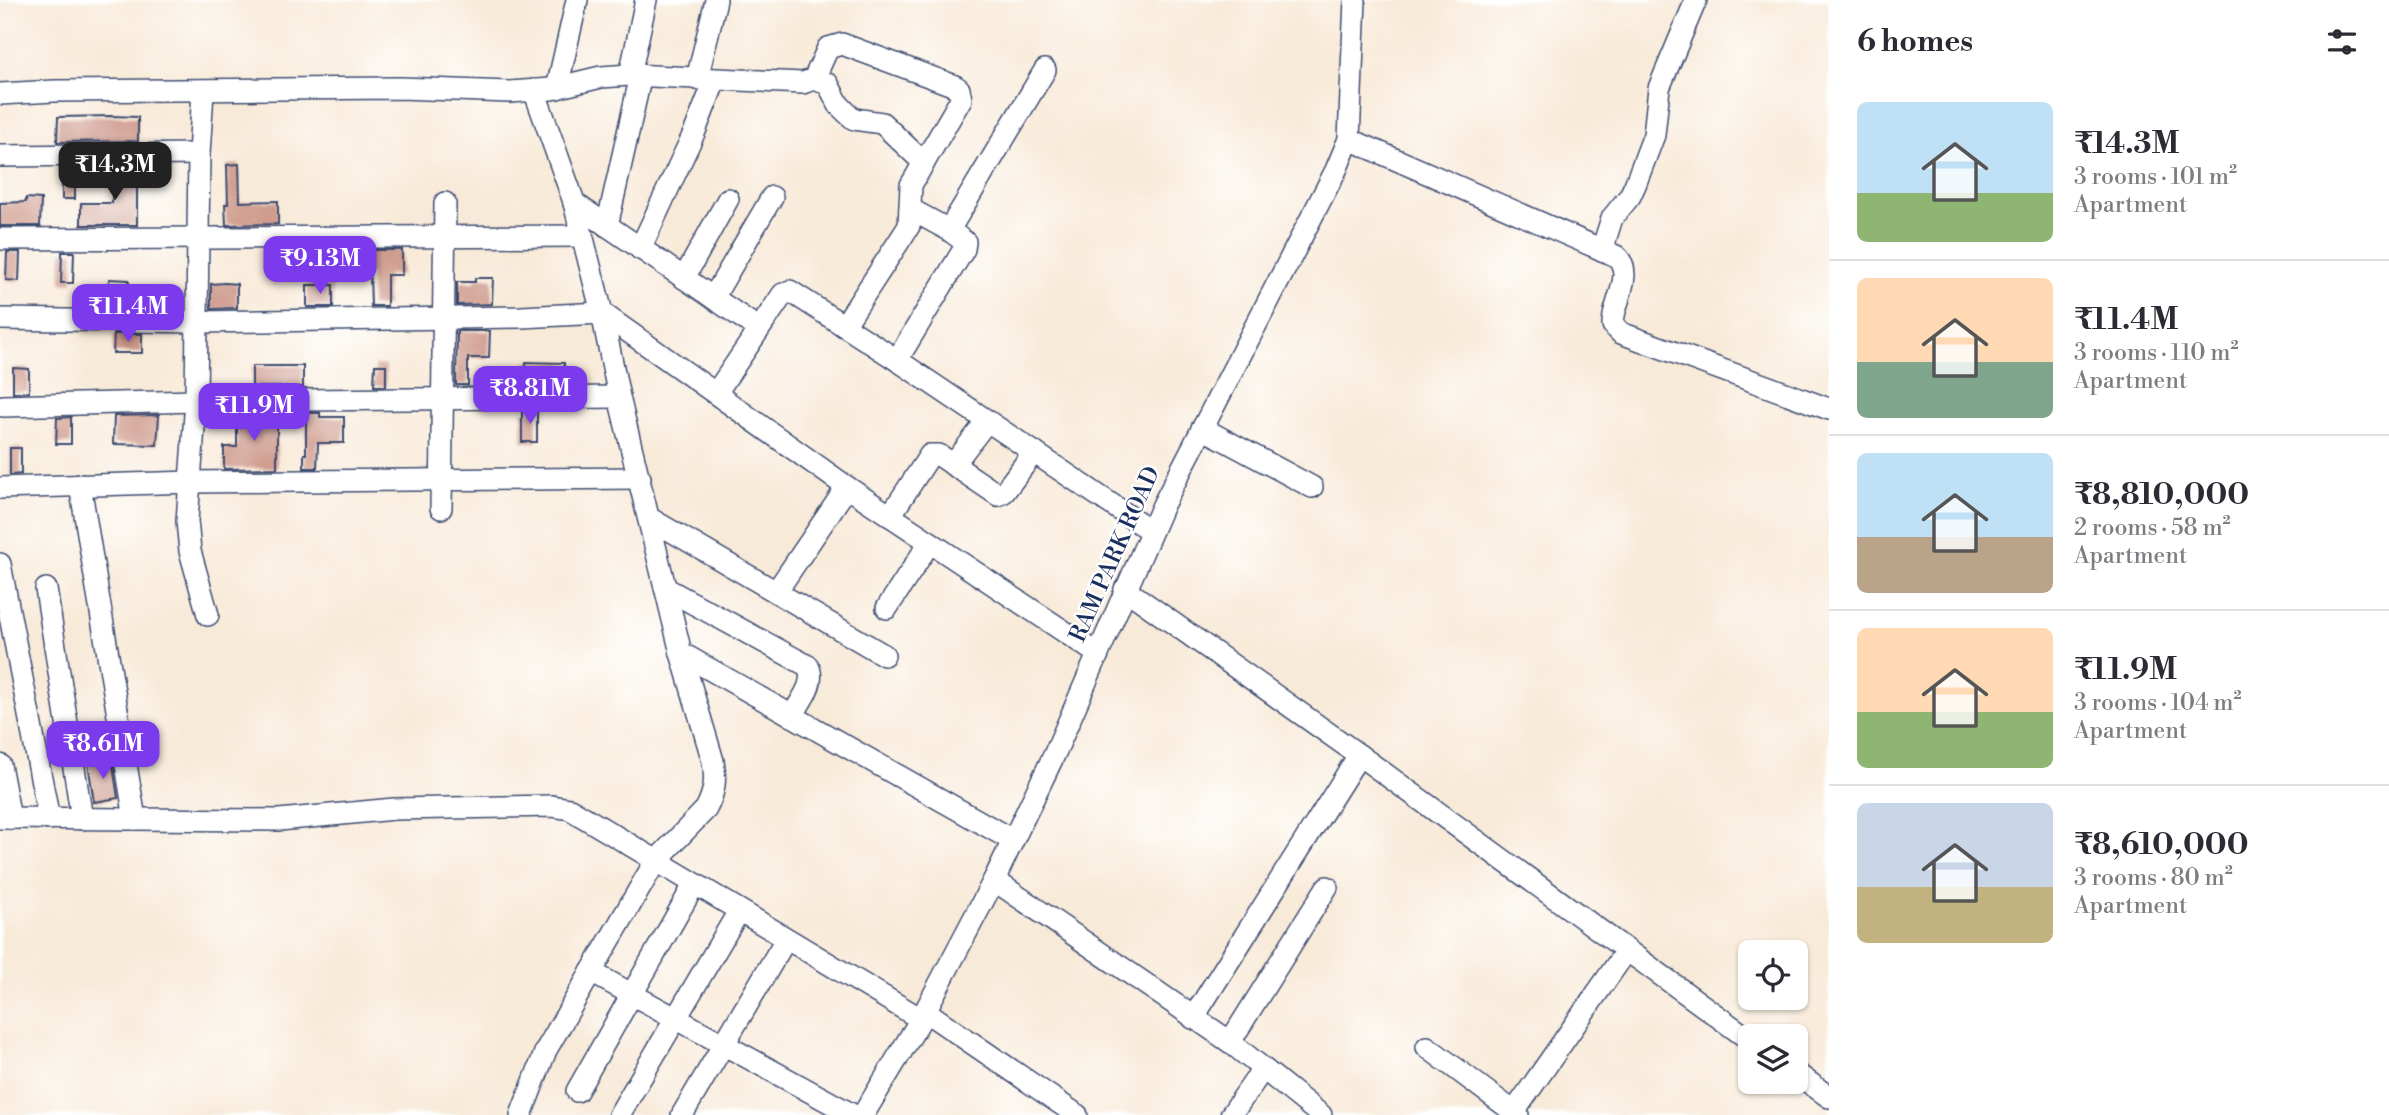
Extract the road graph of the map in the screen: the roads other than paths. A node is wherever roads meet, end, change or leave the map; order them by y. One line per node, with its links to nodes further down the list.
1 (577, 0): 10 (street)
2 (646, 0): 7 (street)
3 (716, 0): 8 (street)
4 (1355, 0): 14 (street, RAM PARK ROAD)
5 (1696, 0): 30 (street)
6 (1045, 70): 24 (street)
7 (635, 75): 8 (street); 10 (street); 23 (street)
8 (706, 79): 9 (street); 29 (street)
9 (814, 79): 17 (street); 17 (street)
10 (557, 88): 11 (street)
11 (534, 90): 12 (street); 21 (street)
12 (203, 92): 13 (street); 15 (street)
13 (0, 94)
14 (1349, 139): 30 (street); 47 (street, RAM PARK ROAD)
15 (199, 154): 16 (street); 27 (street)
16 (0, 156)
17 (924, 163): 22 (street)
18 (772, 197): 32 (street)
19 (728, 199): 31 (street)
20 (445, 203): 25 (street)
21 (574, 203): 23 (street); 26 (street)
22 (910, 209): 24 (street); 37 (street)
23 (607, 226): 29 (street)
24 (949, 230): 39 (street)
25 (444, 236): 26 (street); 27 (street); 34 (street)
26 (582, 236): 33 (street)
27 (199, 238): 28 (street); 36 (street)
28 (0, 239)
29 (640, 249): 31 (street)
30 (1602, 250): 45 (street)
31 (684, 278): 32 (street)
32 (713, 298): 38 (street)
33 (602, 313): 34 (street); 40 (street); 41 (street)
34 (443, 318): 36 (street); 42 (street)
35 (0, 319): 36 (street)
36 (198, 322): 43 (street)
37 (844, 326): 38 (street); 39 (street)
38 (759, 329): 40 (street)
39 (897, 360): 46 (street)
40 (716, 393): 54 (street)
41 (619, 397): 42 (street); 50 (street)
42 (442, 400): 43 (street); 51 (street)
43 (196, 401): 44 (street); 52 (street)
44 (3, 406)
45 (1829, 409)
46 (987, 421): 48 (street); 49 (street)
47 (1202, 428): 55 (street); 60 (street, RAM PARK ROAD)
48 (1034, 452): 49 (street); 60 (street)
49 (953, 465): 58 (street)
50 (640, 478): 51 (street); 59 (street)
51 (441, 479): 52 (street); 57 (street)
52 (191, 482): 53 (street); 68 (street)
53 (80, 485): 56 (street); 78 (street)
54 (847, 487): 58 (street); 66 (street)
55 (1311, 487)
56 (0, 488)
57 (441, 508)
58 (890, 516): 61 (street)
59 (649, 518): 63 (street); 66 (street)
60 (1151, 531): 65 (street, RAM PARK ROAD)
61 (930, 542): 67 (street); 70 (street)
62 (0, 564): 76 (street)
63 (665, 588): 69 (street); 72 (street)
64 (46, 589): 77 (street)
65 (1125, 589): 70 (street, RAM PARK ROAD); 73 (street)
66 (776, 592): 71 (street)
67 (887, 608)
68 (208, 615)
69 (681, 653): 72 (street); 80 (street)
70 (1098, 654): 79 (street, RAM PARK ROAD)
71 (884, 655)
72 (792, 716): 79 (street)
73 (1359, 755): 86 (street); 90 (street)
74 (0, 765): 75 (street)
75 (5, 818): 76 (street)
76 (49, 819): 77 (street)
77 (82, 819): 78 (street)
78 (135, 819): 80 (street)
79 (1012, 840): 81 (street, RAM PARK ROAD)
80 (655, 862): 82 (street); 87 (street)
81 (994, 880): 89 (street, RAM PARK ROAD); 90 (street)
82 (694, 885): 84 (street); 88 (street)
83 (1327, 887): 93 (street)
84 (739, 911): 85 (street); 91 (street)
85 (786, 939): 89 (street); 94 (street)
86 (1627, 950): 92 (street); 101 (street)
87 (591, 972): 88 (street); 102 (street)
88 (632, 995): 91 (street); 98 (street)
89 (923, 1015): 100 (street); 106 (street, RAM PARK ROAD)
90 (1193, 1018): 93 (street)
91 (675, 1019): 94 (street); 103 (street)
92 (1738, 1031)
93 (1230, 1042): 96 (street)
94 (724, 1045): 104 (street); 105 (street)
95 (1427, 1047): 101 (street)
96 (1263, 1069): 108 (street); 109 (street)
97 (1808, 1082): 99 (street)
98 (577, 1091)
99 (1829, 1097)
100 (1050, 1107): 107 (street)
101 (1515, 1114)
102 (522, 1115)
103 (619, 1115)
104 (682, 1115)
105 (853, 1115)
106 (863, 1115)
107 (1077, 1115)
108 (1231, 1115)
109 (1321, 1115)

